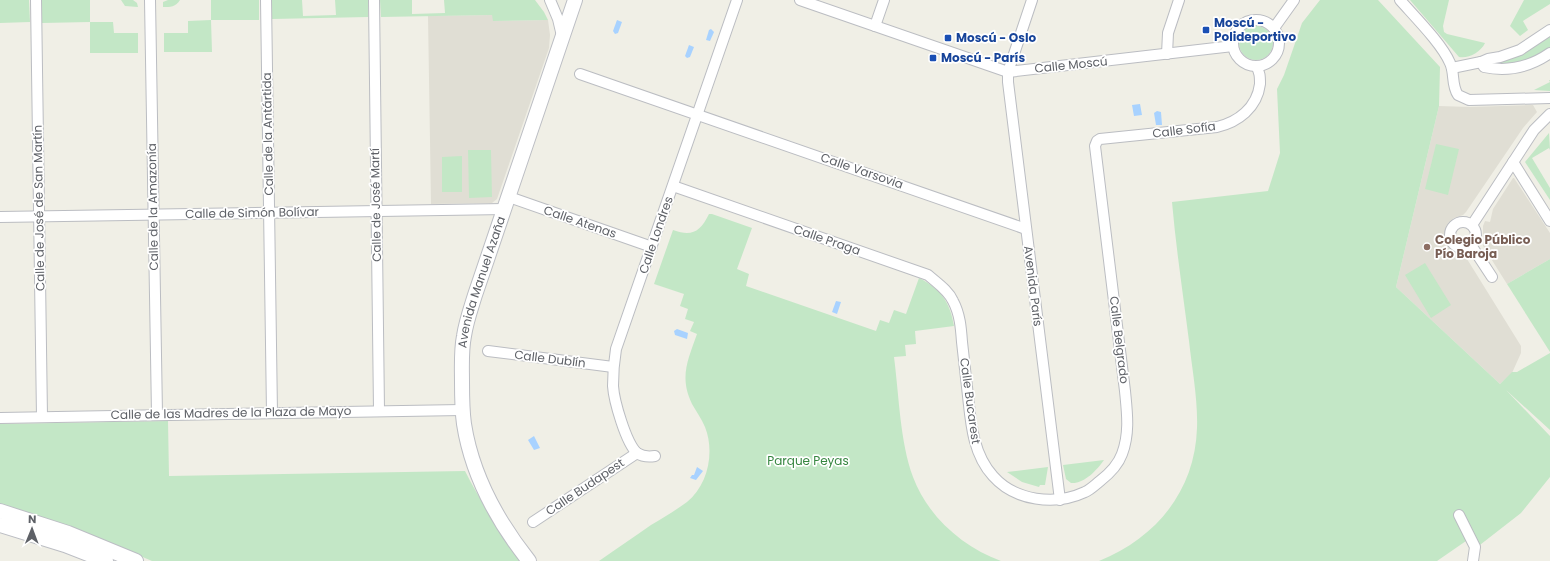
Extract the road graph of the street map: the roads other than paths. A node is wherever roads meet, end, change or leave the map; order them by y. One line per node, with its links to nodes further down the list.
1 (36, 0): 37 (street, Calle de José de San Martín)
2 (150, 0): 35 (street, Calle de la Amazonía)
3 (266, 0): 34 (street, Calle de la Antártida)
4 (374, 0): 33 (street, Calle de José Martí)
5 (550, 0): 17 (street)
6 (575, 0): 17 (street, Avenida Manuel Azaña)
7 (737, 0): 27 (street, Calle Londres)
8 (800, 0): 14 (street, Calle Moscú)
9 (884, 0): 14 (street)
10 (1032, 0): 24 (street)
11 (1179, 0): 20 (street)
12 (1294, 0): 15 (street)
13 (1400, 0): 23 (street)
14 (875, 26): 24 (street, Calle Moscú)
15 (1274, 28): 18 (street); 22 (street)
16 (1550, 30): 21 (street)
17 (563, 38): 32 (street, Avenida Manuel Azaña)
18 (1233, 46): 20 (street, Calle Moscú); 22 (street)
19 (1550, 53): 21 (street)
20 (1167, 54): 24 (street, Calle Moscú)
21 (1481, 62): 23 (street)
22 (1256, 66): 29 (street, Calle Sofía)
23 (1452, 68): 26 (street)
24 (1008, 72): 40 (street, Avenida París)
25 (580, 74): 27 (street, Calle Varsovia)
26 (1550, 98)
27 (698, 114): 31 (street, Calle Londres); 40 (street, Calle Varsovia)
28 (1550, 114): 30 (street)
29 (1095, 146): 55 (street, Calle Belgrado)
30 (1513, 162): 38 (street); 39 (street)
31 (673, 186): 42 (street, Calle Londres); 44 (street, Calle Praga)
32 (507, 203): 33 (street, Calle de Simón Bolívar); 42 (street, Calle Atenas); 48 (street, Avenida Manuel Azaña)
33 (377, 212): 34 (street, Calle de Simón Bolívar); 47 (street, Calle de José Martí)
34 (269, 213): 35 (street, Calle de Simón Bolívar); 49 (street, Calle de la Antártida)
35 (154, 215): 37 (street, Calle de Simón Bolívar); 50 (street, Calle de la Amazonía)
36 (0, 217): 37 (street, Calle de Simón Bolívar)
37 (39, 217): 51 (street, Calle de José de San Martín)
38 (1550, 221)
39 (1472, 225): 41 (street); 41 (street)
40 (1026, 229): 55 (street, Avenida París)
41 (1471, 245): 43 (street)
42 (652, 247): 46 (street, Calle Londres)
43 (1492, 277)
44 (960, 319): 55 (street, Calle Bucarest)
45 (488, 351): 46 (street, Calle Dublín)
46 (613, 367): 53 (street, Calle Londres)
47 (379, 410): 48 (street, Calle de las Madres de la Plaza de Mayo); 49 (street, Calle de las Madres de la Plaza de Mayo)
48 (462, 410): 62 (street, Avenida Manuel Azaña)
49 (272, 413): 50 (street, Calle de las Madres de la Plaza de Mayo)
50 (157, 414): 51 (street, Calle de las Madres de la Plaza de Mayo)
51 (42, 417): 52 (street, Calle de las Madres de la Plaza de Mayo)
52 (0, 418)
53 (637, 453): 54 (street); 58 (street, Calle Budapest)
54 (655, 456)
55 (1060, 500)
56 (0, 511): 61 (street)
57 (1459, 515): 63 (street)
58 (533, 522)
59 (0, 525): 60 (street)
60 (106, 561)
61 (136, 561)
62 (529, 561)
63 (1473, 561)

